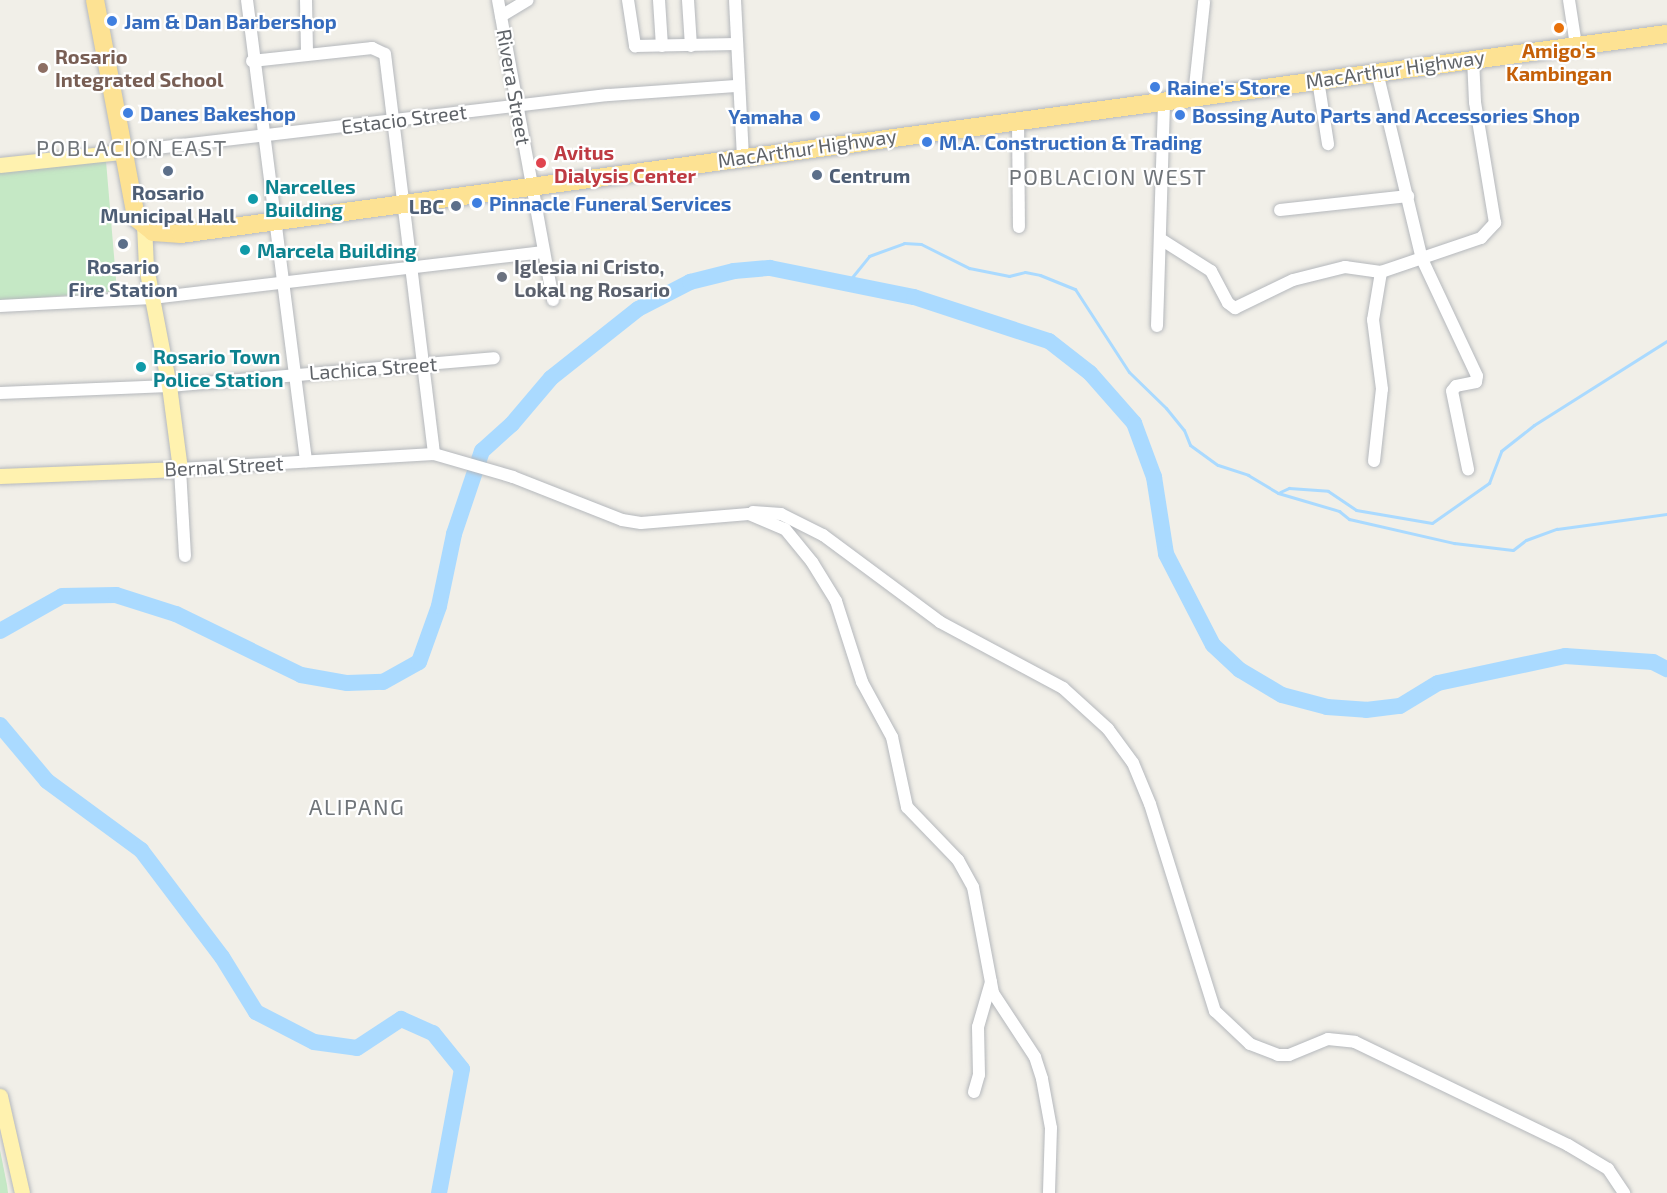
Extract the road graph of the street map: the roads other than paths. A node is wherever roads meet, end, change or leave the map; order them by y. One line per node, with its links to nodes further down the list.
1 (95, 0): 31 (highway)
2 (247, 0): 20 (street)
3 (306, 0): 18 (street)
4 (498, 0): 12 (street, Rivera Street)
5 (528, 0): 12 (street)
6 (628, 0): 16 (street)
7 (659, 0): 16 (street)
8 (688, 0): 17 (street)
9 (735, 0): 14 (street)
10 (1569, 0): 15 (street)
11 (1204, 2): 24 (street)
12 (501, 16): 26 (street, Rivera Street)
13 (1667, 34): 15 (highway, MacArthur Highway)
14 (736, 44): 17 (street); 23 (street)
15 (1576, 45): 19 (highway, MacArthur Highway)
16 (662, 46): 17 (street)
17 (691, 46)
18 (307, 52): 20 (street); 28 (street)
19 (1473, 58): 21 (highway, MacArthur Highway); 43 (street)
20 (252, 61): 29 (street)
21 (1377, 72): 22 (highway, MacArthur Highway); 35 (street)
22 (1318, 80): 24 (highway, MacArthur Highway); 30 (street)
23 (737, 86): 26 (street, Estacio Street); 32 (street)
24 (1194, 96): 25 (highway, MacArthur Highway)
25 (1164, 100): 27 (highway, MacArthur Highway); 41 (street)
26 (516, 105): 28 (street, Estacio Street); 34 (street, Rivera Street)
27 (1018, 119): 32 (highway, MacArthur Highway); 40 (street)
28 (394, 121): 29 (street, Estacio Street); 36 (street)
29 (263, 136): 31 (street, Estacio Street); 38 (street)
30 (1328, 144)
31 (122, 152): 33 (main road, Estacio Street); 39 (highway)
32 (743, 157): 34 (highway, MacArthur Highway)
33 (0, 165)
34 (532, 186): 36 (highway, MacArthur Highway); 42 (street, Rivera Street)
35 (1408, 196): 37 (street); 43 (street)
36 (404, 205): 38 (highway, MacArthur Highway); 44 (street)
37 (1280, 210)
38 (273, 222): 39 (highway, MacArthur Highway); 46 (street)
39 (144, 225): 47 (main road)
40 (1019, 227)
41 (1162, 240): 45 (street); 50 (street)
42 (541, 252): 44 (street); 48 (street, Rivera Street)
43 (1422, 259): 45 (street); 60 (street)
44 (412, 266): 46 (street); 52 (street)
45 (1381, 273): 58 (street)
46 (283, 283): 47 (street); 53 (street)
47 (152, 298): 49 (street); 54 (main road)
48 (553, 300)
49 (0, 306)
50 (1158, 326)
51 (494, 358): 52 (street, Lachica Street)
52 (424, 364): 53 (street, Lachica Street); 56 (street)
53 (293, 374): 54 (street, Lachica Street); 57 (street)
54 (169, 386): 55 (street, Lachica Street); 59 (main road)
55 (0, 393)
56 (434, 454): 57 (street, Bernal Street); 62 (street, Bernal Street)
57 (306, 461): 59 (street, Bernal Street)
58 (1374, 462)
59 (180, 469): 61 (main road, Bernal Street); 63 (street)
60 (1468, 469)
61 (0, 476)
62 (749, 514): 64 (street); 69 (street, Bernal Street)
63 (185, 556)
64 (991, 982): 65 (street); 68 (street)
65 (974, 1092)
66 (0, 1096): 67 (main road)
67 (22, 1193)
68 (1049, 1193)
69 (1624, 1193)

